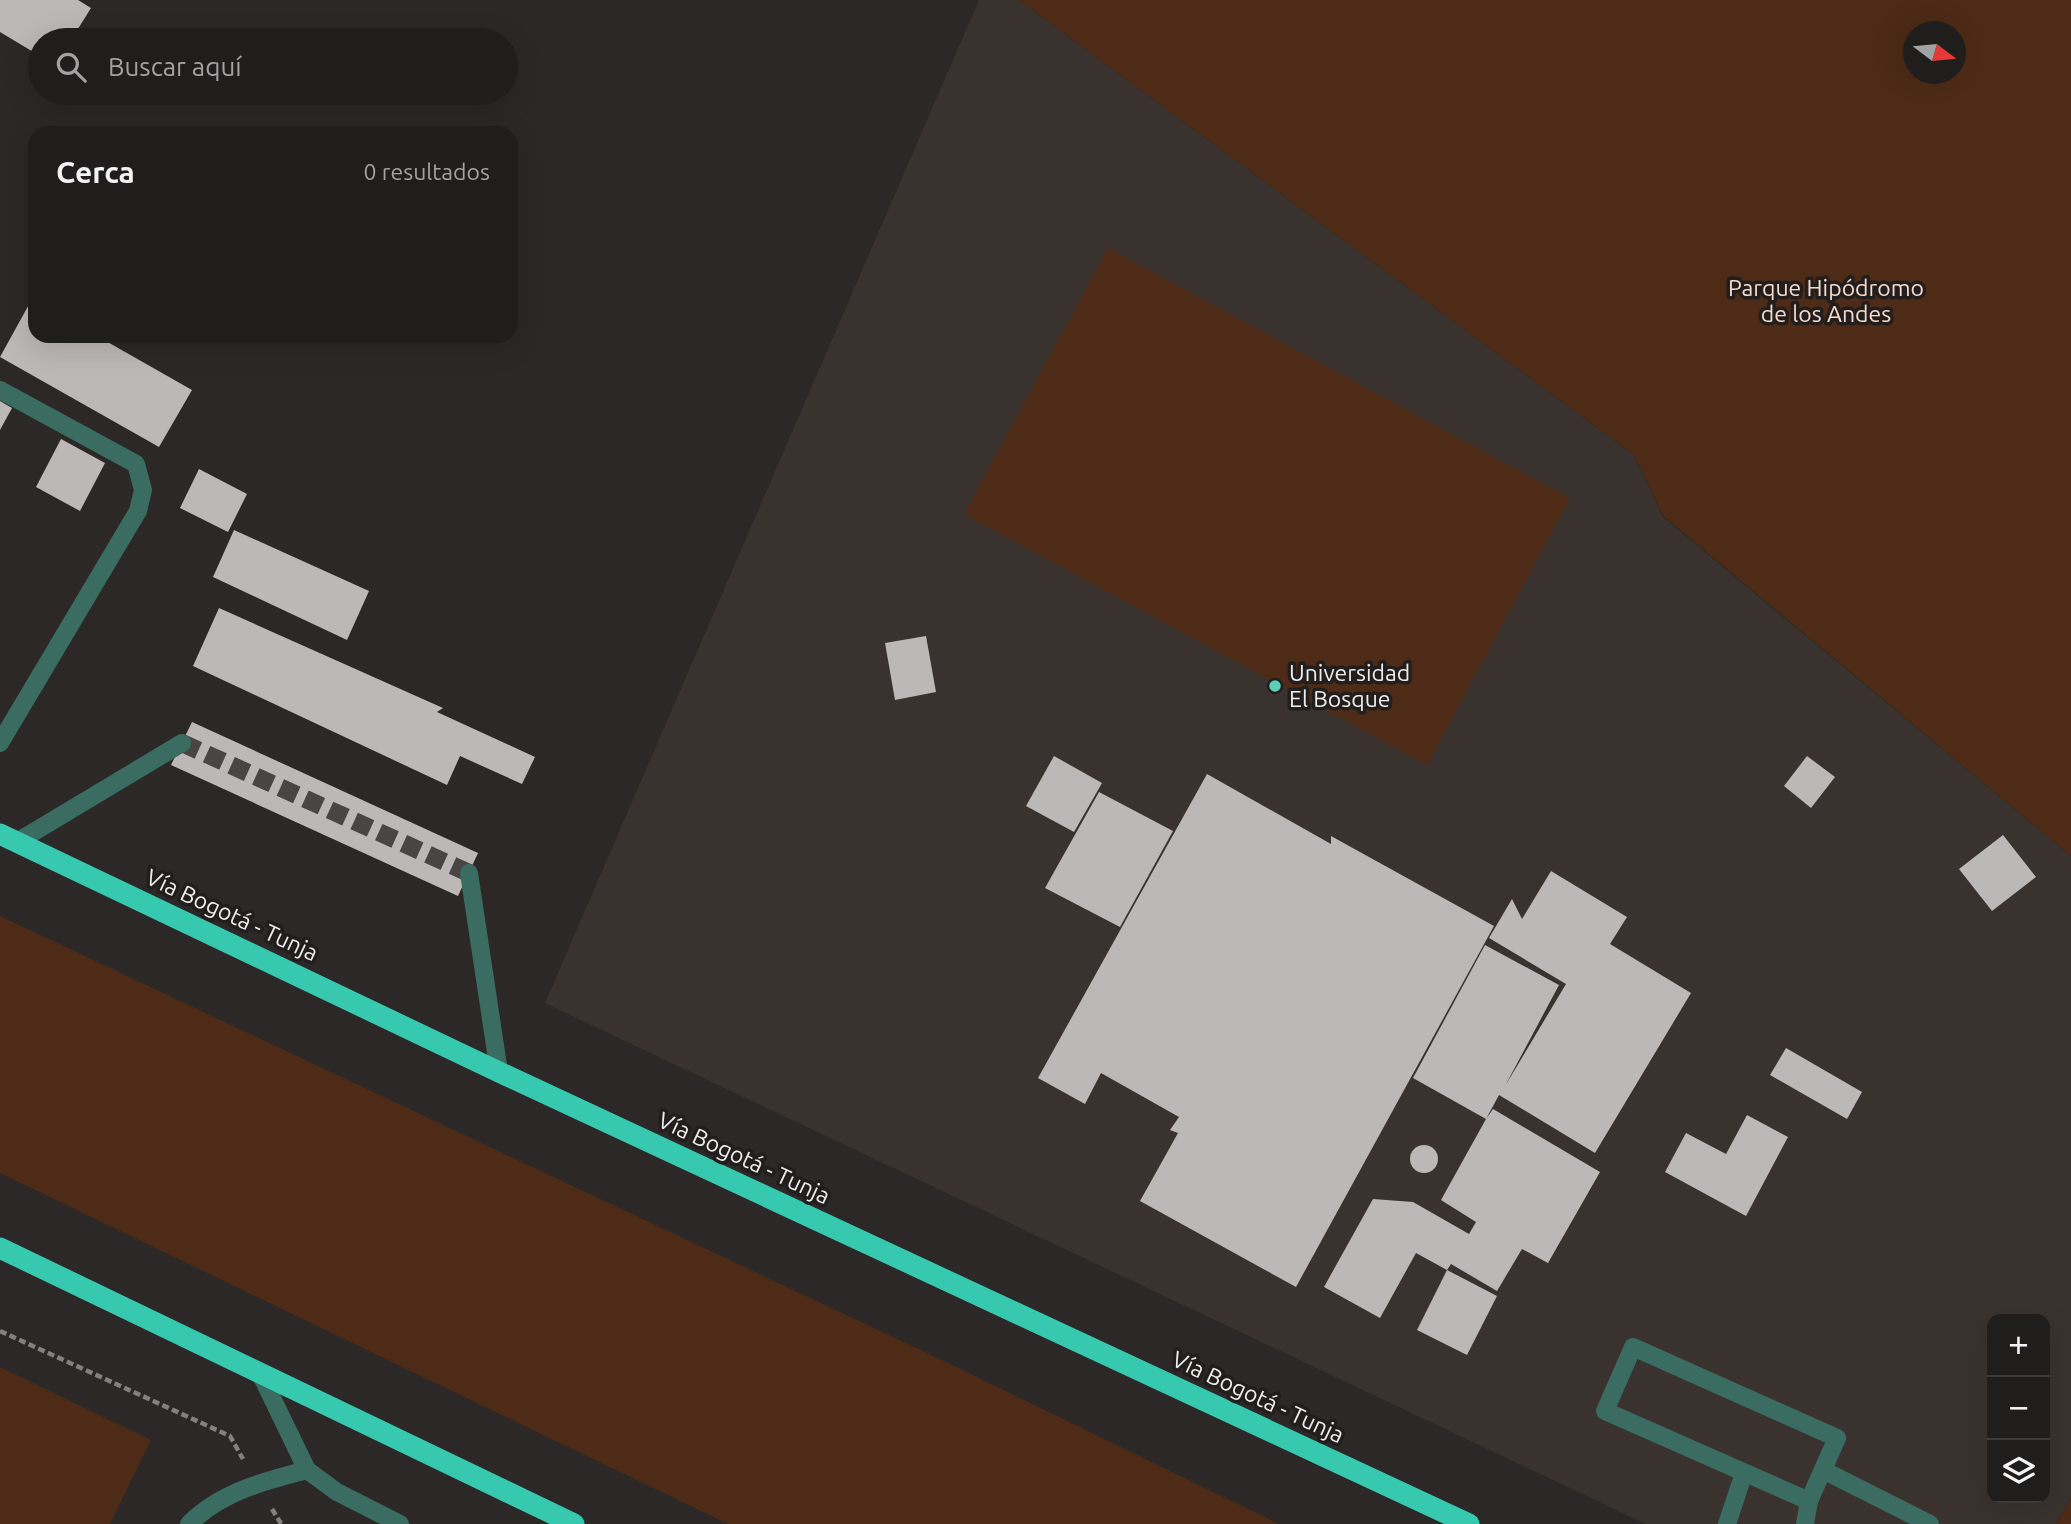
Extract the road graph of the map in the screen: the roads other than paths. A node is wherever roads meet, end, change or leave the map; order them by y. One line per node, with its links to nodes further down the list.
1 (0, 390): 2 (lane)
2 (0, 743)
3 (181, 743): 4 (lane)
4 (8, 838): 6 (highway, Vía Bogotá - Tunja)
5 (469, 873): 6 (lane)
6 (499, 1072): 17 (highway, Vía Bogotá - Tunja)
7 (0, 1248): 8 (highway)
8 (259, 1371): 9 (lane); 16 (highway)
9 (307, 1470): 13 (lane); 15 (lane)
10 (1823, 1470): 11 (lane); 12 (lane); 20 (lane)
11 (1744, 1473): 12 (lane); 18 (lane)
12 (1809, 1501): 19 (lane)
13 (208, 1517): 14 (lane)
14 (189, 1524)
15 (400, 1524)
16 (574, 1524)
17 (1469, 1524)
18 (1727, 1524)
19 (1805, 1524)
20 (1930, 1524)

